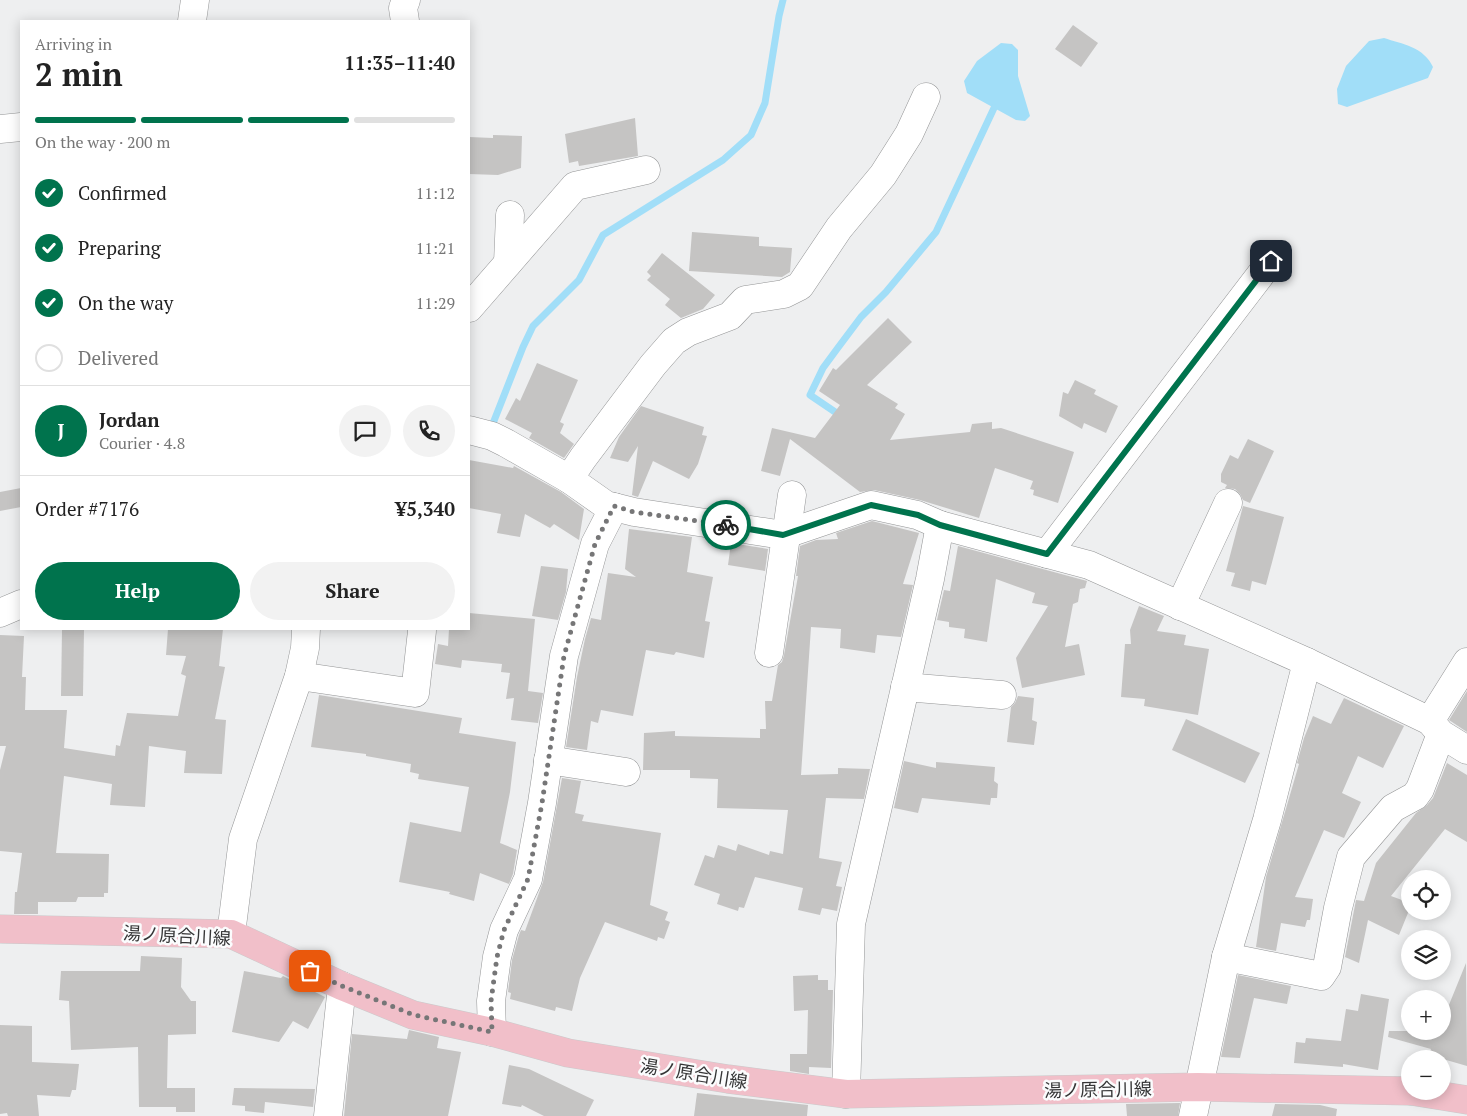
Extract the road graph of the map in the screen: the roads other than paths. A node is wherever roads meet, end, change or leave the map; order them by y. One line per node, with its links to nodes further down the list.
1 (195, 0): 3 (street)
2 (406, 0): 4 (street)
3 (192, 20)
4 (405, 20)
5 (926, 97): 14 (street)
6 (20, 127): 7 (street)
7 (0, 129)
8 (646, 170): 11 (street)
9 (510, 215): 11 (street)
10 (1271, 261): 20 (street)
11 (508, 263): 12 (street)
12 (470, 307)
13 (470, 430): 14 (street)
14 (569, 480): 17 (street)
15 (792, 495): 19 (street)
16 (1228, 503): 22 (street)
17 (614, 506): 19 (street); 34 (street)
18 (940, 525): 19 (street); 20 (street); 30 (street)
19 (786, 534): 26 (street)
20 (1047, 554): 22 (street)
21 (20, 604): 23 (street)
22 (1180, 606): 27 (street)
23 (0, 613)
24 (306, 630): 29 (street)
25 (422, 631): 29 (street)
26 (769, 653)
27 (1308, 662): 32 (street); 38 (street)
28 (1467, 662): 32 (street)
29 (299, 676): 37 (street)
30 (905, 687): 31 (street); 43 (street)
31 (1002, 695)
32 (1435, 727): 33 (street); 38 (street)
33 (1467, 750)
34 (548, 760): 35 (street); 40 (street)
35 (626, 772)
36 (0, 929): 37 (main road, 湯ノ原合川線)
37 (231, 934): 39 (main road, 湯ノ原合川線)
38 (1226, 957): 41 (street)
39 (342, 986): 40 (main road, 湯ノ原合川線); 46 (street)
40 (492, 1032): 43 (main road, 湯ノ原合川線)
41 (1198, 1087): 42 (main road, 湯ノ原合川線); 43 (main road, 湯ノ原合川線); 47 (street)
42 (1401, 1091)
43 (846, 1094)
44 (1451, 1097): 45 (main road, 湯ノ原合川線)
45 (1467, 1100)
46 (328, 1116)
47 (1193, 1116)

